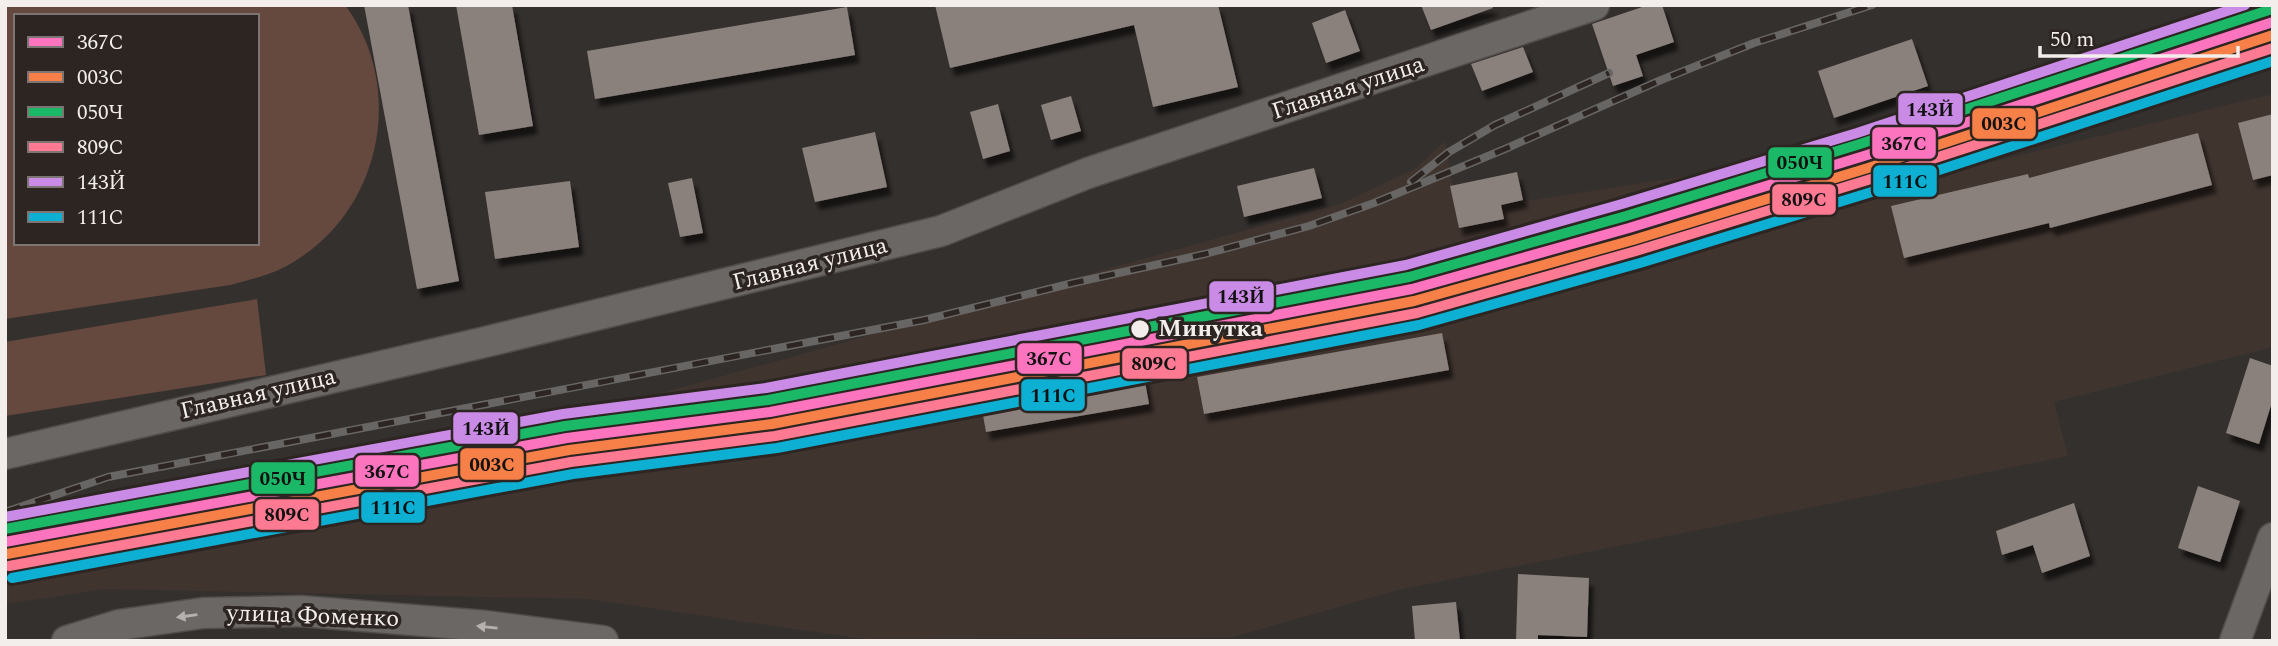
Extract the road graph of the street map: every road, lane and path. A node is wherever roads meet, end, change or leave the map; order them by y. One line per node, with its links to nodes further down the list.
1 (1594, 5): 2 (street, Главная улица)
2 (5, 454)
3 (2273, 538): 6 (street)
4 (67, 641): 5 (street, улица Фоменко, one-way to 4)
5 (603, 641)
6 (2235, 641)

